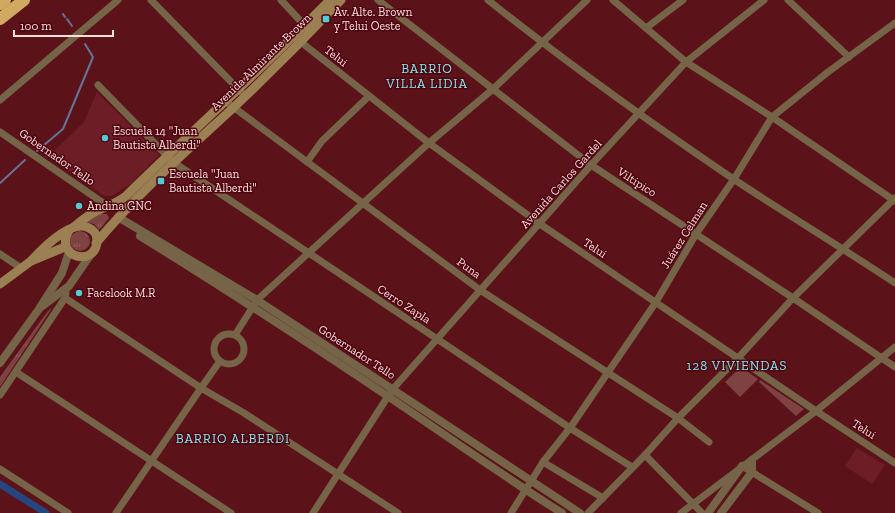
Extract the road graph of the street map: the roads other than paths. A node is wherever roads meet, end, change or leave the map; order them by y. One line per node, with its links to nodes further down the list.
1 (5, 0): 15 (highway)
2 (24, 0): 15 (highway)
3 (118, 0): 28 (street)
4 (151, 0): 24 (street)
5 (281, 0): 18 (street)
6 (330, 0): 18 (main road, Avenida Almirante Brown)
7 (341, 0): 18 (main road, Avenida Almirante Brown)
8 (378, 0): 25 (street, Viltipico)
9 (488, 0): 20 (street)
10 (586, 0): 20 (street)
11 (613, 0): 17 (street)
12 (683, 0): 17 (street)
13 (764, 0): 22 (street, Avenida Carlos Gardel)
14 (788, 0): 21 (street)
15 (2, 14)
16 (895, 22): 21 (street, Juárez Celman)
17 (646, 28): 22 (street)
18 (308, 29): 19 (main road, Avenida Almirante Brown)
19 (297, 39): 24 (main road, Avenida Almirante Brown); 26 (main road, Avenida Almirante Brown); 27 (street, Telui)
20 (543, 42): 25 (street); 31 (street)
21 (849, 57): 32 (street, Juárez Celman)
22 (686, 62): 31 (street, Avenida Carlos Gardel); 32 (street)
23 (98, 85): 35 (street, Cerro Zapla)
24 (237, 89): 26 (street); 29 (main road, Avenida Almirante Brown)
25 (493, 89): 34 (street); 37 (street, Viltipico)
26 (245, 96): 30 (main road, Avenida Almirante Brown)
27 (369, 96): 34 (street, Telui); 36 (street)
28 (0, 100)
29 (225, 101): 30 (street, Puna); 35 (main road, Avenida Almirante Brown)
30 (233, 107): 35 (main road, Avenida Almirante Brown); 36 (street, Puna)
31 (638, 113): 37 (street, Avenida Carlos Gardel); 38 (street)
32 (772, 117): 38 (street, Juárez Celman); 39 (street)
33 (0, 132): 41 (street, Gobernador Tello)
34 (429, 143): 40 (street); 43 (street, Telui)
35 (169, 159): 41 (main road, Avenida Almirante Brown); 42 (main road, Avenida Almirante Brown); 51 (street, Cerro Zapla)
36 (307, 162): 40 (street, Puna)
37 (592, 165): 43 (street, Avenida Carlos Gardel); 45 (street, Viltipico)
38 (734, 179): 45 (street, Juárez Celman); 48 (street)
39 (895, 200): 48 (street)
40 (363, 204): 51 (street); 57 (street, Puna)
41 (109, 207): 42 (street, Gobernador Tello); 44 (main road, Avenida Almirante Brown)
42 (118, 217): 46 (main road, Avenida Almirante Brown); 61 (street, Gobernador Tello)
43 (540, 224): 57 (street, Avenida Carlos Gardel); 60 (street, Telui)
44 (72, 228): 46 (main road); 47 (main road); 52 (main road, Avenida Almirante Brown)
45 (696, 234): 59 (street, Viltipico); 60 (street, Juárez Celman)
46 (96, 243): 50 (main road)
47 (67, 249): 50 (main road); 52 (main road); 62 (street)
48 (844, 249): 54 (street); 59 (street)
49 (0, 254): 53 (street)
50 (91, 254): 56 (street)
51 (308, 254): 61 (street); 64 (street, Cerro Zapla)
52 (31, 261): 53 (main road)
53 (21, 268): 55 (main road)
54 (895, 282)
55 (0, 284)
56 (69, 286): 58 (street); 62 (street)
57 (480, 290): 64 (street, Avenida Carlos Gardel); 72 (street, Puna)
58 (65, 298): 71 (street); 73 (street)
59 (793, 298): 66 (street); 67 (street, Viltipico)
60 (656, 302): 66 (street, Telui); 72 (street, Juárez Celman)
61 (255, 303): 63 (street); 74 (street, Gobernador Tello)
62 (39, 309): 69 (street)
63 (235, 335): 68 (street); 68 (street)
64 (438, 339): 74 (street, Avenida Carlos Gardel); 78 (street, Cerro Zapla)
65 (895, 347): 67 (street)
66 (738, 358): 76 (street, Telui); 77 (street)
67 (881, 358): 70 (street, Viltipico); 76 (street)
68 (220, 361): 73 (street)
69 (0, 363)
70 (895, 367)
71 (16, 372): 75 (street); 82 (street)
72 (608, 373): 77 (street, Puna); 78 (street, Juárez Celman)
73 (201, 388): 82 (street); 89 (street)
74 (390, 393): 89 (street, Avenida Carlos Gardel); 90 (street, Gobernador Tello); 91 (street, Gobernador Tello)
75 (0, 395)
76 (816, 412): 81 (street); 84 (street, Telui)
77 (678, 418): 79 (street, Puna); 80 (street)
78 (570, 428): 83 (street, Juárez Celman); 86 (street, Cerro Zapla)
79 (709, 442)
80 (645, 455): 86 (street); 93 (street)
81 (752, 460): 85 (street); 88 (street)
82 (151, 461): 95 (street); 96 (street)
83 (543, 462): 90 (street, Juárez Celman); 92 (street)
84 (895, 463)
85 (742, 466): 88 (street); 93 (street); 105 (street)
86 (632, 467): 92 (street)
87 (0, 469): 94 (street)
88 (752, 472): 106 (street); 107 (street)
89 (339, 474): 97 (street, Avenida Carlos Gardel); 98 (street)
90 (531, 481): 91 (street, Juárez Celman); 101 (street, Gobernador Tello)
91 (526, 490): 99 (street, Juárez Celman); 100 (street, Gobernador Tello)
92 (603, 498): 102 (street)
93 (694, 504): 103 (street); 104 (street)
94 (68, 513)
95 (116, 513)
96 (231, 513)
97 (313, 513)
98 (398, 513)
99 (511, 513)
100 (562, 513)
101 (580, 513)
102 (588, 513)
103 (681, 513)
104 (702, 513)
105 (708, 513)
106 (721, 513)
107 (818, 513)

